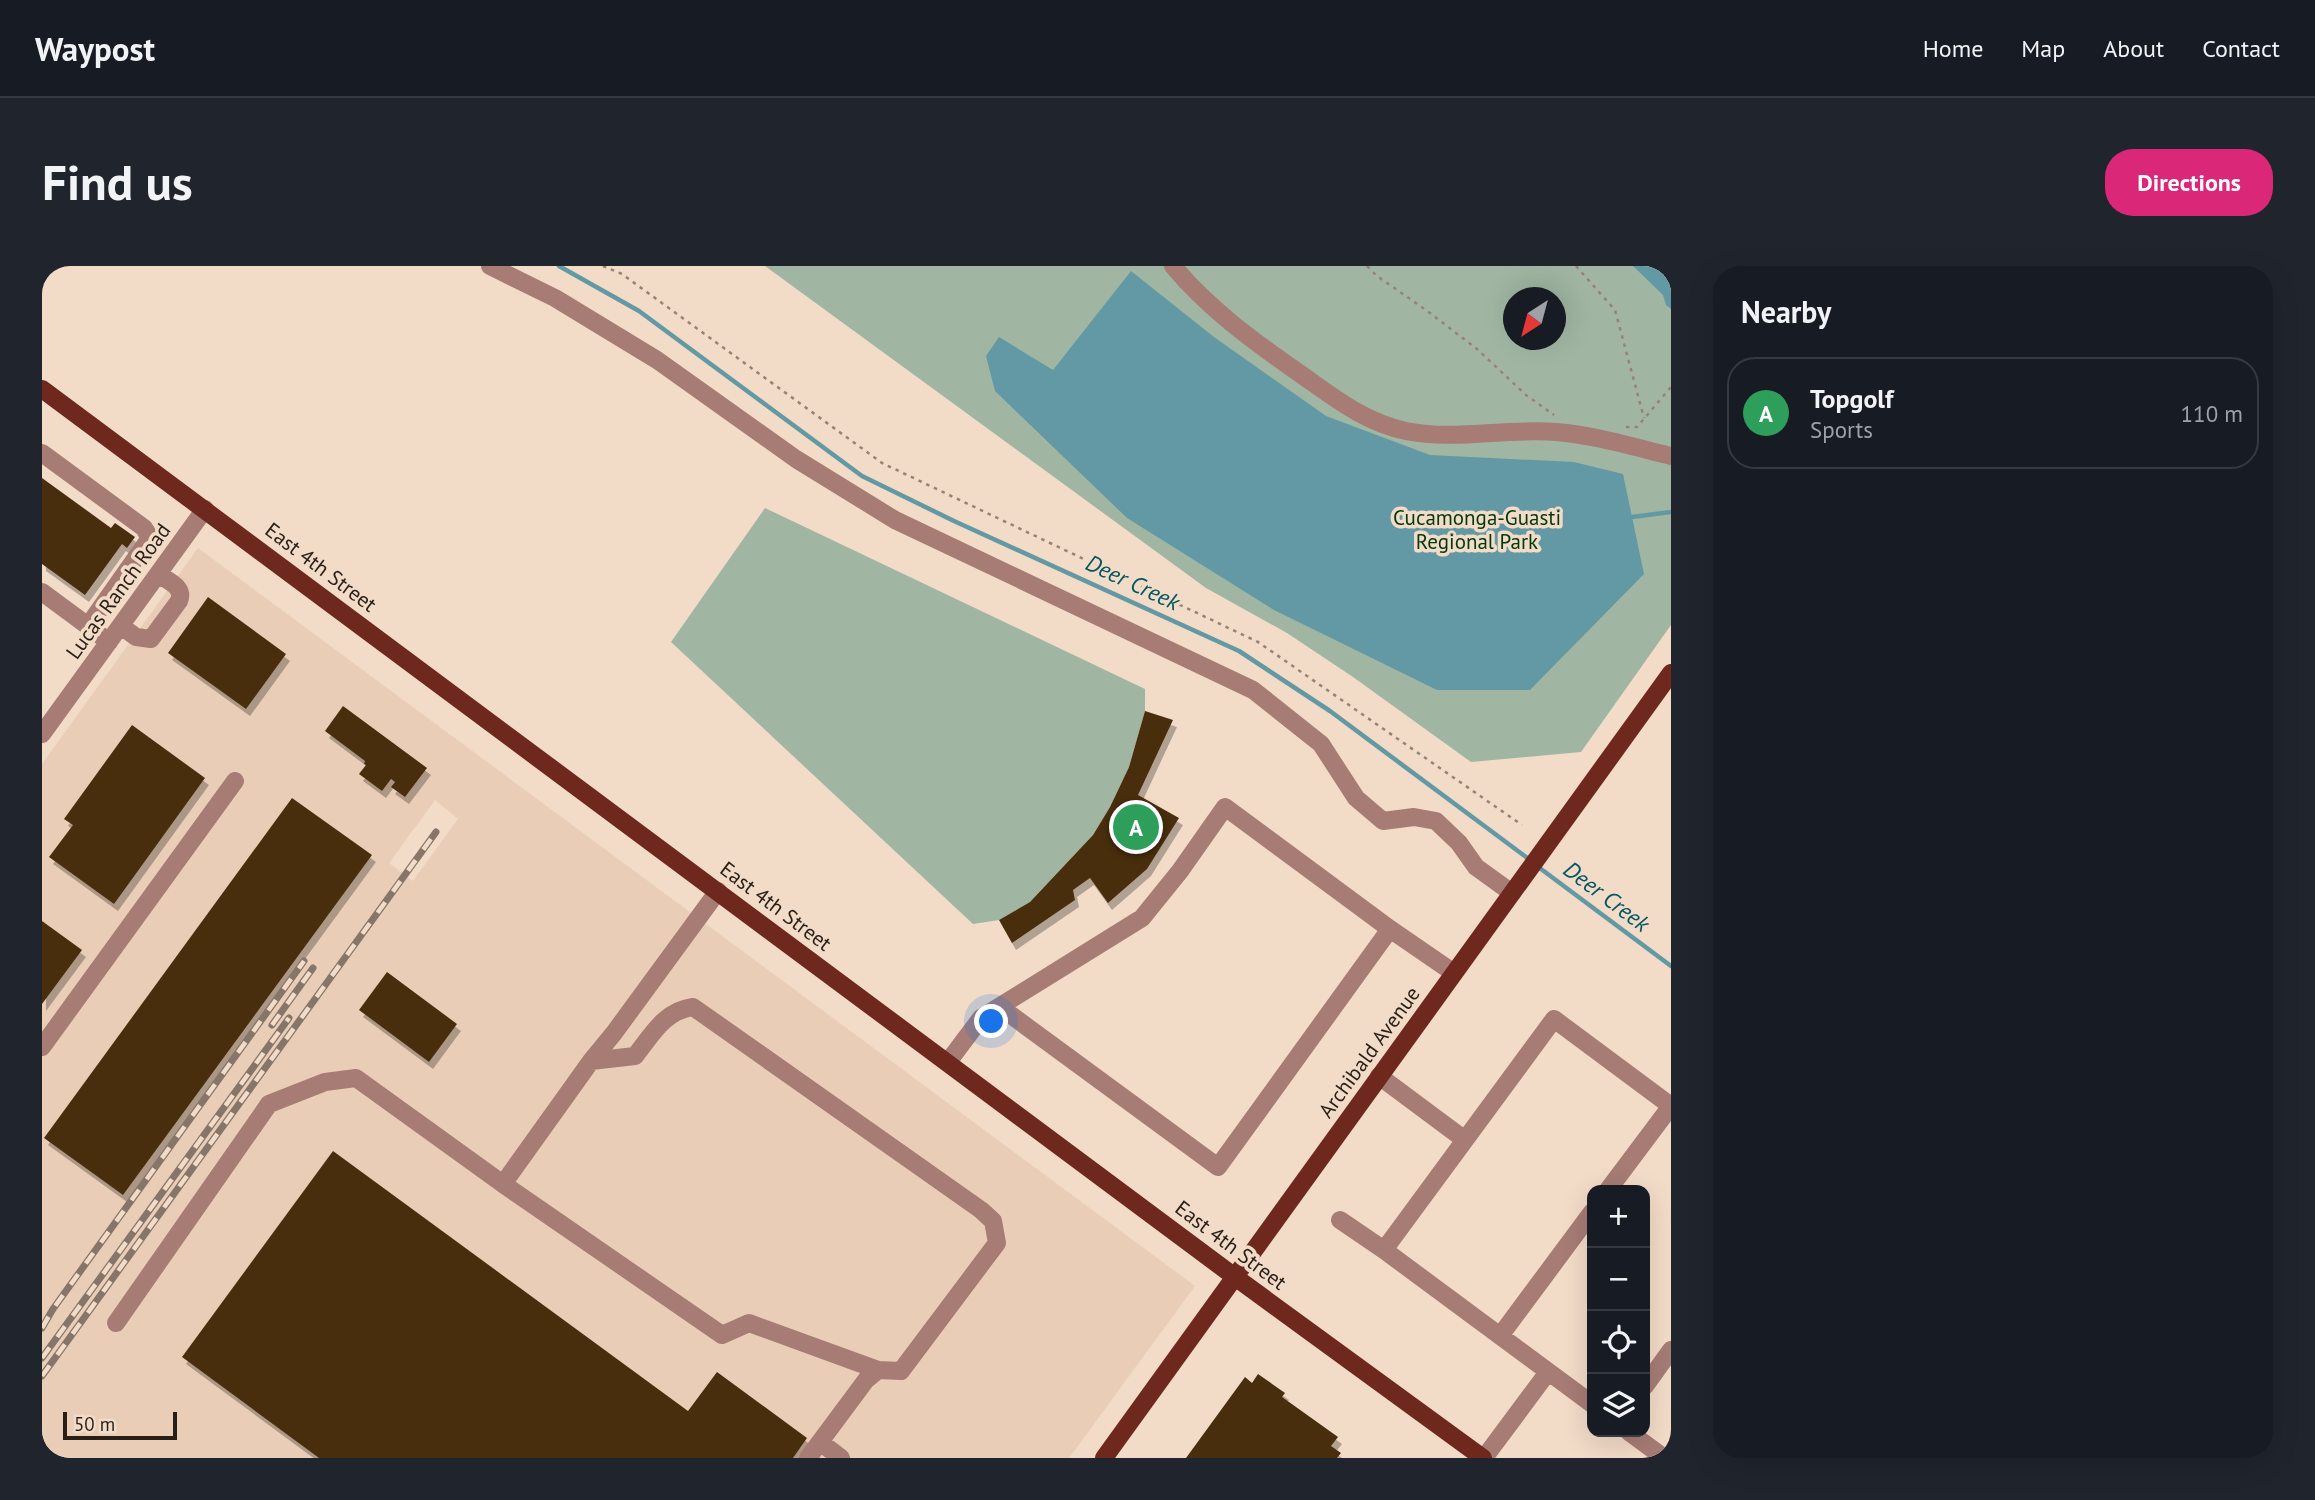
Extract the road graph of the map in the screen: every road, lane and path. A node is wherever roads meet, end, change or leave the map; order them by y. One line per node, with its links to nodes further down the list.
1 (489, 266): 24 (street)
2 (603, 266): 22 (path)
3 (1173, 266): 12 (street)
4 (1367, 266): 8 (path)
5 (1576, 266): 9 (path)
6 (1671, 387): 9 (path)
7 (42, 389): 13 (main road, East 4th Street)
8 (1556, 416)
9 (1644, 418): 10 (path)
10 (1625, 427)
11 (42, 453): 16 (street)
12 (1671, 456)
13 (205, 509): 14 (street, Lucas Ranch Road); 23 (main road, East 4th Street)
14 (158, 574): 17 (street, Lucas Ranch Road); 17 (street)
15 (42, 592): 16 (street)
16 (88, 625): 18 (street)
17 (121, 626): 18 (street, Lucas Ranch Road)
18 (109, 642): 20 (street, Lucas Ranch Road)
19 (1671, 673): 24 (main road, Archibald Avenue)
20 (42, 734)
21 (236, 781): 28 (street)
22 (1522, 825)
23 (718, 891): 29 (street); 30 (main road, East 4th Street)
24 (1512, 893): 26 (main road, Archibald Avenue)
25 (1390, 929): 26 (street); 27 (street); 27 (street)
26 (1454, 973): 31 (main road, Archibald Avenue)
27 (1000, 1007): 30 (street)
28 (42, 1047)
29 (591, 1061): 34 (street); 43 (street)
30 (948, 1062): 39 (main road, East 4th Street)
31 (1379, 1076): 33 (street); 39 (main road, Archibald Avenue)
32 (1671, 1106): 33 (street); 35 (street)
33 (1465, 1140): 38 (street)
34 (503, 1184): 40 (street); 43 (street)
35 (1612, 1185)
36 (1587, 1219): 41 (street)
37 (1340, 1220): 38 (street)
38 (1384, 1250): 41 (street)
39 (1235, 1277): 49 (main road, Archibald Avenue); 53 (main road, East 4th Street)
40 (116, 1323)
41 (1500, 1336): 44 (street)
42 (1671, 1350): 45 (street)
43 (877, 1370): 48 (street)
44 (1548, 1372): 46 (street); 53 (street)
45 (1650, 1378)
46 (1587, 1400)
47 (1636, 1437): 50 (street)
48 (820, 1442): 51 (street); 52 (street)
49 (1111, 1455)
50 (1663, 1457)
51 (808, 1458)
52 (841, 1458)
53 (1484, 1458)

